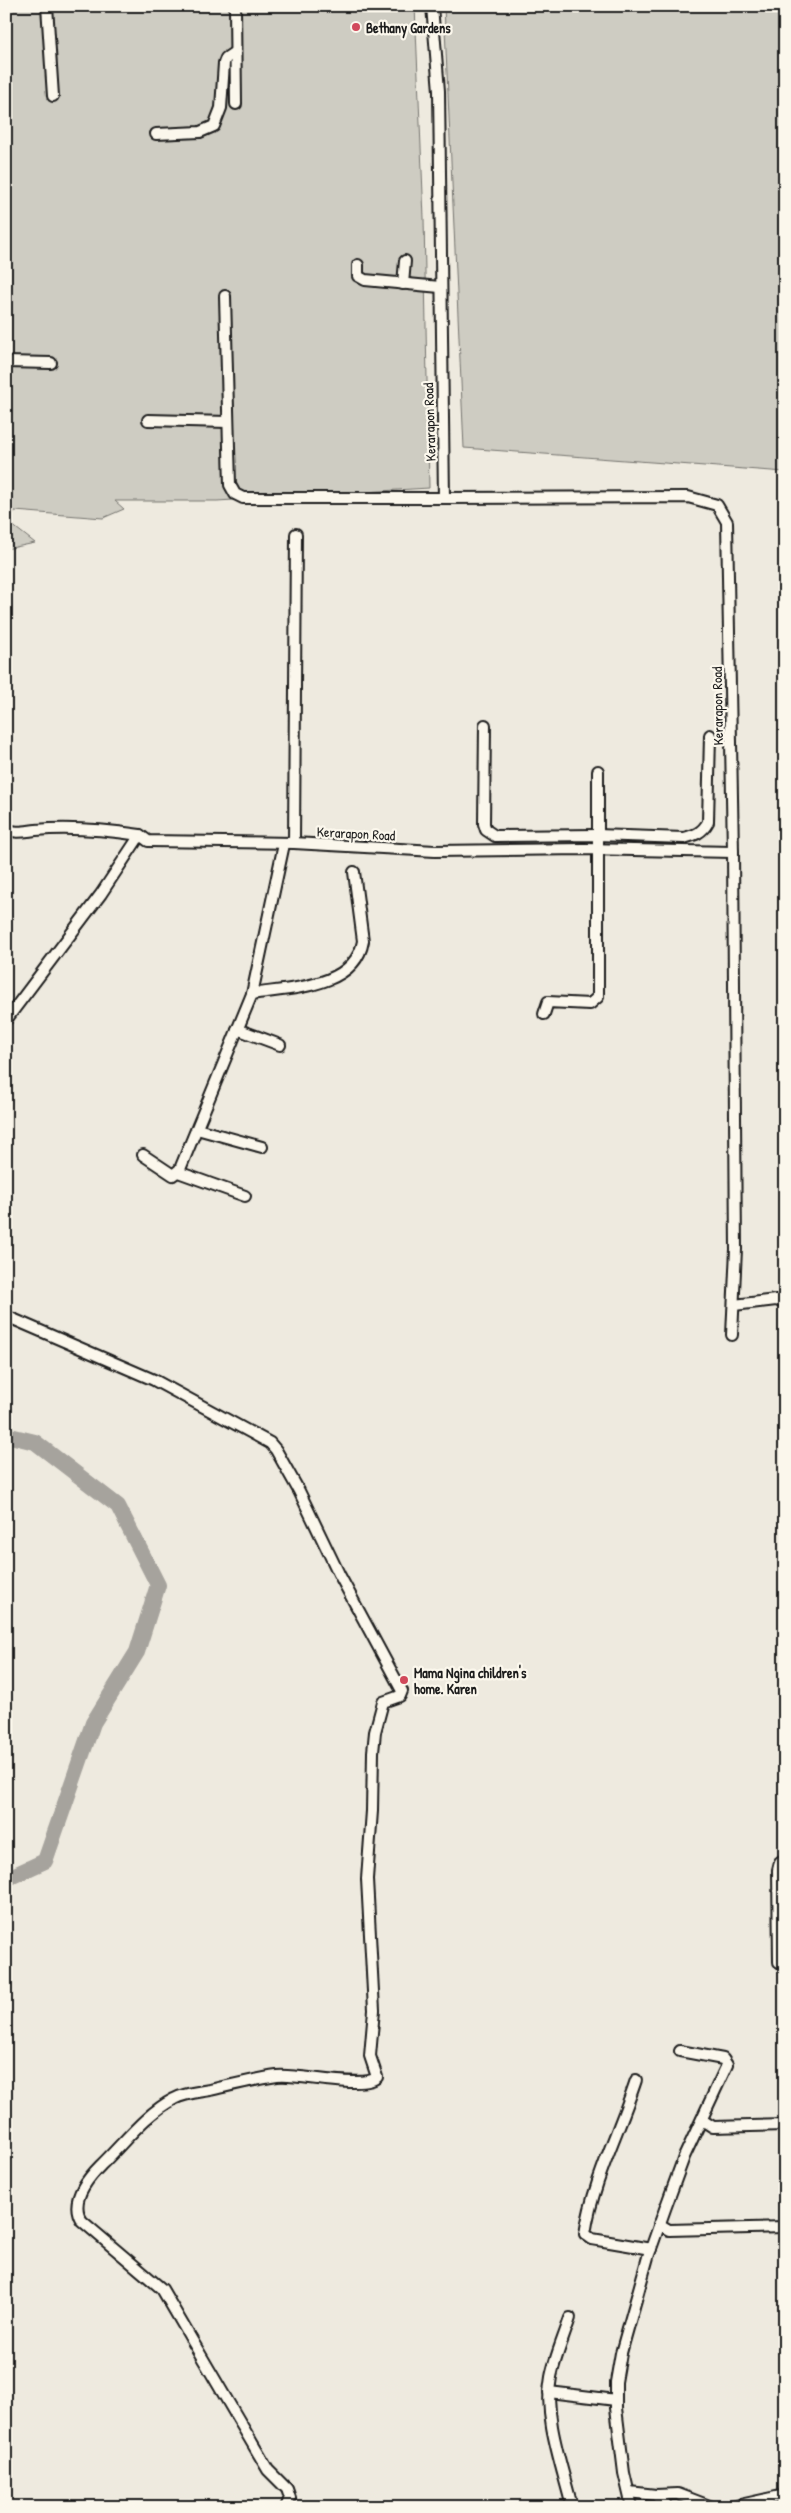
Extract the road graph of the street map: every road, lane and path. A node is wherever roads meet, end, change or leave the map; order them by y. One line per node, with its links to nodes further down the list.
1 (48, 6): 5 (street)
2 (235, 6): 4 (street)
3 (432, 6): 11 (street, Kerarapon Road)
4 (235, 52): 6 (street); 7 (street)
5 (53, 96)
6 (236, 104)
7 (156, 134)
8 (405, 261): 10 (street)
9 (358, 266): 10 (street)
10 (403, 284): 11 (street)
11 (440, 287): 17 (street, Kerarapon Road)
12 (225, 296): 16 (street)
13 (6, 362): 14 (street)
14 (51, 363)
15 (148, 420): 16 (street)
16 (228, 422): 17 (street)
17 (444, 498): 27 (street, Kerarapon Road)
18 (296, 534): 25 (street)
19 (485, 725): 24 (street)
20 (710, 734): 24 (street)
21 (598, 771): 24 (street)
22 (6, 827): 23 (street, Kerarapon Road)
23 (140, 835): 25 (street, Kerarapon Road); 31 (street)
24 (597, 835): 26 (street)
25 (289, 844): 26 (street, Kerarapon Road); 29 (street)
26 (597, 850): 27 (street, Kerarapon Road); 30 (street)
27 (733, 852): 40 (street)
28 (354, 872): 29 (street)
29 (252, 994): 32 (street)
30 (544, 1014)
31 (6, 1020)
32 (238, 1029): 33 (street); 34 (street)
33 (280, 1045)
34 (197, 1130): 35 (street); 37 (street)
35 (262, 1147)
36 (144, 1155): 37 (street)
37 (178, 1172): 38 (street)
38 (245, 1196)
39 (785, 1303): 40 (street)
40 (734, 1305): 42 (street)
41 (6, 1316): 58 (street)
42 (732, 1335)
43 (785, 1859): 44 (street)
44 (780, 1962)
45 (680, 2051): 47 (street)
46 (636, 2080): 51 (street)
47 (702, 2120): 48 (street); 49 (street)
48 (785, 2125)
49 (659, 2224): 50 (street); 51 (street)
50 (785, 2228)
51 (651, 2249): 54 (street)
52 (570, 2318): 53 (street)
53 (549, 2392): 54 (street); 59 (street)
54 (616, 2400): 55 (street)
55 (629, 2492): 57 (street); 60 (street)
56 (785, 2495): 63 (street)
57 (656, 2496): 61 (street); 62 (street)
58 (286, 2507)
59 (572, 2507)
60 (632, 2507)
61 (667, 2507)
62 (712, 2507)
63 (731, 2507)

